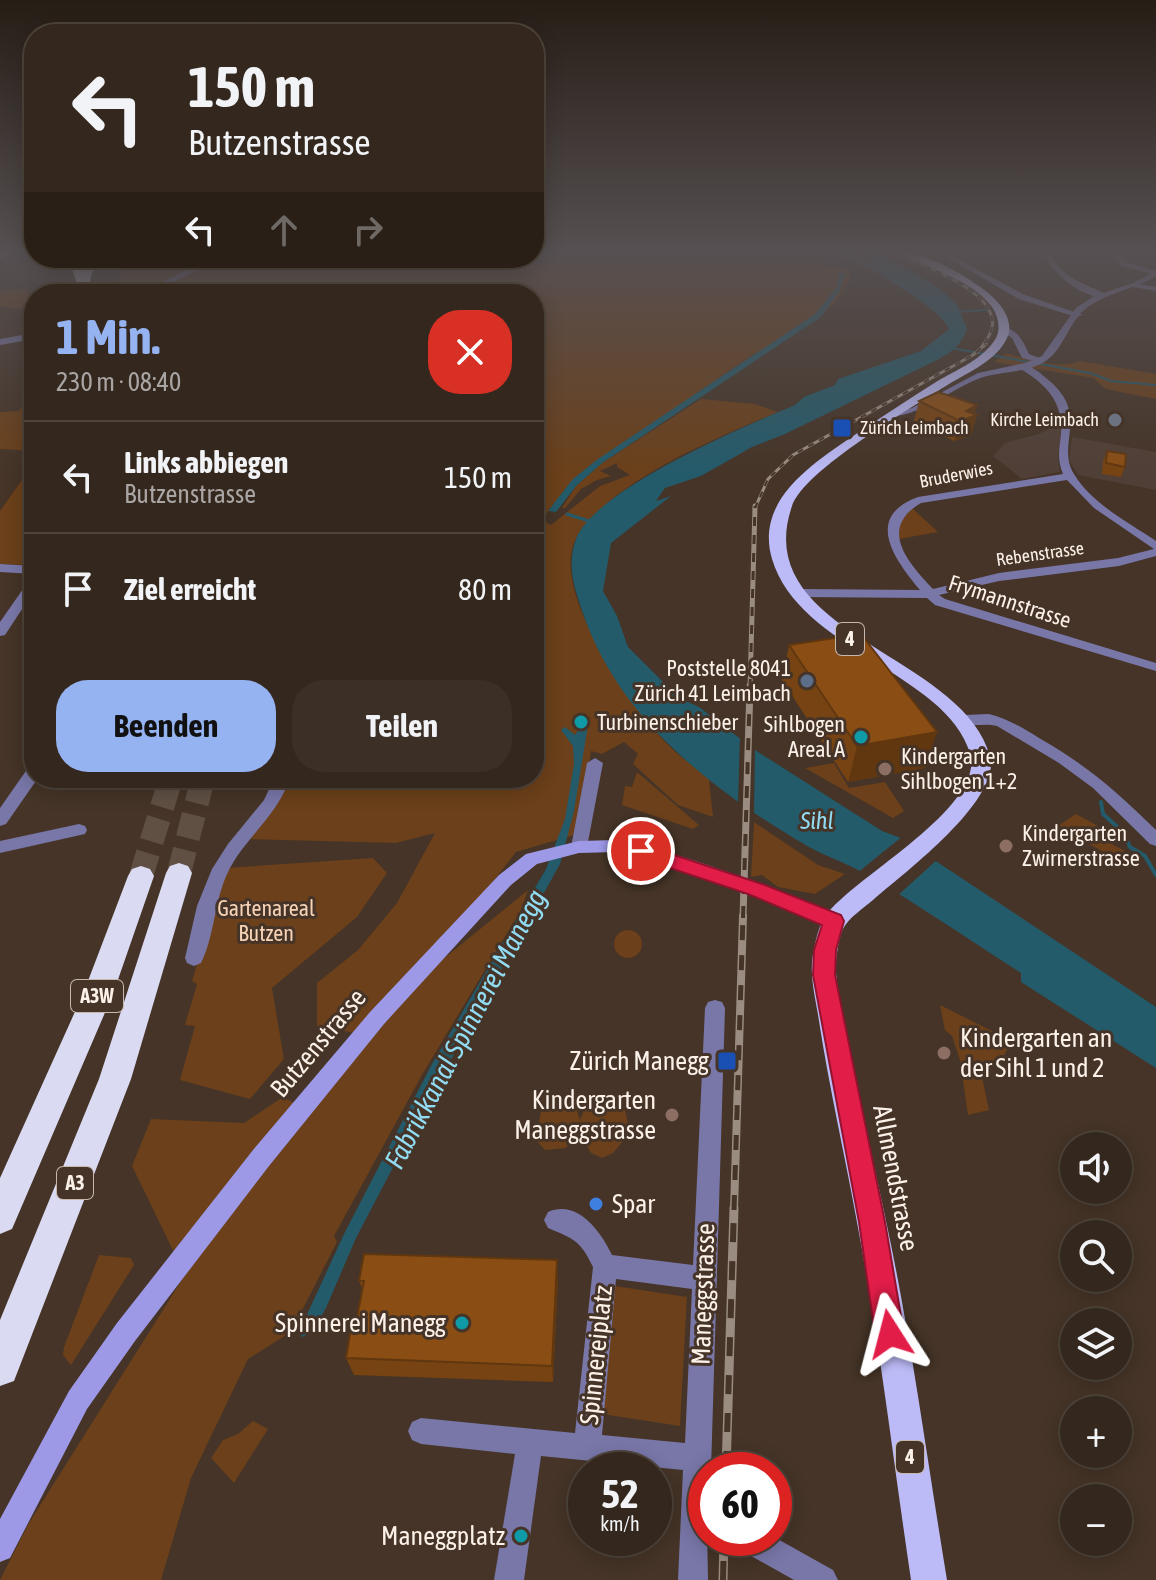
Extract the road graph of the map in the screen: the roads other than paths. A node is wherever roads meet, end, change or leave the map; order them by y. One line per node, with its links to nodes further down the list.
1 (1004, 327): 3 (main road)
2 (1066, 327): 6 (street)
3 (1005, 330): 6 (street); 7 (main road, 4)
4 (24, 338): 5 (street)
5 (0, 342)
6 (1031, 364): 7 (street); 8 (street)
7 (897, 413): 12 (main road, 4)
8 (1070, 476): 9 (street); 13 (street, Bruderwies)
9 (1156, 549): 13 (street, Rebenstrasse)
10 (0, 568): 11 (street)
11 (24, 569)
12 (800, 593): 13 (street, Frymannstrasse); 17 (main road, 4)
13 (929, 594): 16 (street, Frymannstrasse)
14 (24, 597): 15 (street)
15 (0, 632)
16 (1156, 667)
17 (964, 720): 23 (street); 28 (main road, 4)
18 (595, 763): 25 (street)
19 (24, 786): 21 (street)
20 (279, 788): 29 (street)
21 (0, 820)
22 (79, 830): 24 (street)
23 (1156, 840)
24 (0, 847)
25 (565, 850): 28 (main road); 41 (main road, Butzenstrasse)
26 (179, 873): 35 (highway, A3)
27 (141, 876): 31 (highway, A3W)
28 (834, 921): 47 (main road, Allmendstrasse / 4)
29 (194, 958)
30 (715, 1008): 34 (street, Maneggstrasse)
31 (0, 1217)
32 (556, 1220): 33 (street)
33 (605, 1266): 34 (street, Spinnereiplatz); 38 (street, Spinnereiplatz)
34 (703, 1278): 39 (street, Maneggstrasse)
35 (0, 1367)
36 (421, 1431): 37 (street, Spinnereiplatz)
37 (530, 1441): 38 (street, Spinnereiplatz); 44 (street)
38 (587, 1446): 40 (street, Spinnereiplatz)
39 (697, 1452)
40 (688, 1457)
41 (0, 1548)
42 (696, 1556): 45 (street, Maneggstrasse)
43 (780, 1556): 46 (street)
44 (509, 1580)
45 (693, 1580)
46 (823, 1580)
47 (929, 1580)

